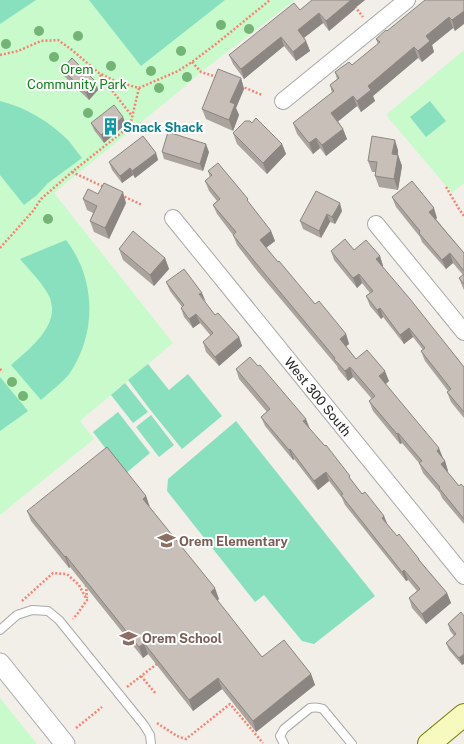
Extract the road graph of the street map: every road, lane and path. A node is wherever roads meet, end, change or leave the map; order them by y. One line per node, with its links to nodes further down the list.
1 (270, 0): 6 (path)
2 (350, 0): 4 (path)
3 (407, 0): 4 (street)
4 (373, 28): 12 (street)
5 (0, 55): 7 (path)
6 (192, 62): 8 (path); 10 (path)
7 (99, 73): 10 (path); 13 (path)
8 (220, 78)
9 (238, 84): 11 (path)
10 (139, 88): 13 (path)
11 (262, 95)
12 (283, 101)
13 (132, 116): 14 (path)
14 (72, 172): 16 (path); 22 (path)
15 (446, 187): 19 (path)
16 (107, 188)
17 (121, 195): 18 (path)
18 (142, 204)
19 (464, 216)
20 (172, 218): 28 (street, West 300 South)
21 (376, 224): 23 (street)
22 (0, 248)
23 (464, 332)
24 (0, 369): 25 (path)
25 (3, 372)
26 (74, 571): 27 (path)
27 (68, 575): 30 (path); 31 (path)
28 (464, 576)
29 (86, 585): 30 (path)
30 (87, 600): 32 (path)
31 (20, 603)
32 (73, 619)
33 (0, 630): 45 (lane)
34 (159, 662): 36 (path)
35 (0, 663): 44 (street)
36 (141, 676): 37 (path); 38 (path)
37 (127, 687)
38 (156, 694)
39 (102, 707): 42 (path)
40 (464, 715): 48 (main road)
41 (157, 723): 43 (path)
42 (76, 728)
43 (264, 743)
44 (65, 744)
45 (151, 744)
46 (284, 744): 47 (lane)
47 (352, 744)
48 (428, 744)

